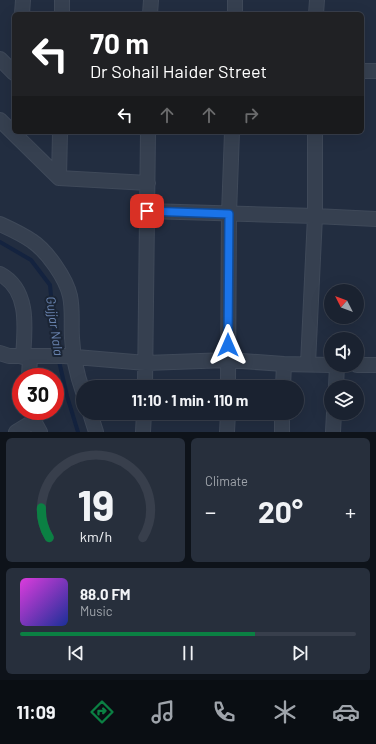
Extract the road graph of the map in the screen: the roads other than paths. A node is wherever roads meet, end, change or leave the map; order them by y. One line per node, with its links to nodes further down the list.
1 (23, 0): 6 (street)
2 (62, 0): 7 (street)
3 (151, 0): 8 (street)
4 (235, 0): 9 (street)
5 (317, 0): 10 (street)
6 (22, 12)
7 (62, 12)
8 (150, 12)
9 (235, 12)
10 (316, 12)
11 (0, 59): 12 (street)
12 (12, 71)
13 (364, 71): 14 (street)
14 (376, 71)
15 (0, 120): 16 (street)
16 (12, 130)
17 (16, 134): 22 (street)
18 (60, 134): 22 (street)
19 (148, 134): 23 (street)
20 (232, 134): 25 (street)
21 (315, 134): 26 (street)
22 (59, 178): 23 (street)
23 (148, 183): 24 (street)
24 (147, 211): 25 (street); 34 (street)
25 (229, 214): 26 (street); 33 (street)
26 (315, 216): 27 (street); 36 (street)
27 (376, 219)
28 (0, 224): 32 (street)
29 (0, 274): 31 (street)
30 (0, 353): 31 (street)
31 (30, 357): 32 (street); 40 (street)
32 (69, 357): 34 (street); 41 (street)
33 (228, 360): 34 (street); 35 (street); 43 (street)
34 (146, 363): 42 (street)
35 (284, 364): 36 (street); 44 (street)
36 (308, 364): 37 (street)
37 (324, 365)
38 (364, 365): 39 (street)
39 (376, 365)
40 (29, 368)
41 (79, 380)
42 (145, 380)
43 (228, 380)
44 (283, 380)
45 (92, 420): 52 (street)
46 (144, 420): 53 (street)
47 (228, 420): 54 (street)
48 (282, 420): 55 (street)
49 (334, 420): 56 (street)
50 (35, 421): 51 (street)
51 (16, 432)
52 (96, 432)
53 (143, 432)
54 (227, 432)
55 (282, 432)
56 (333, 432)

